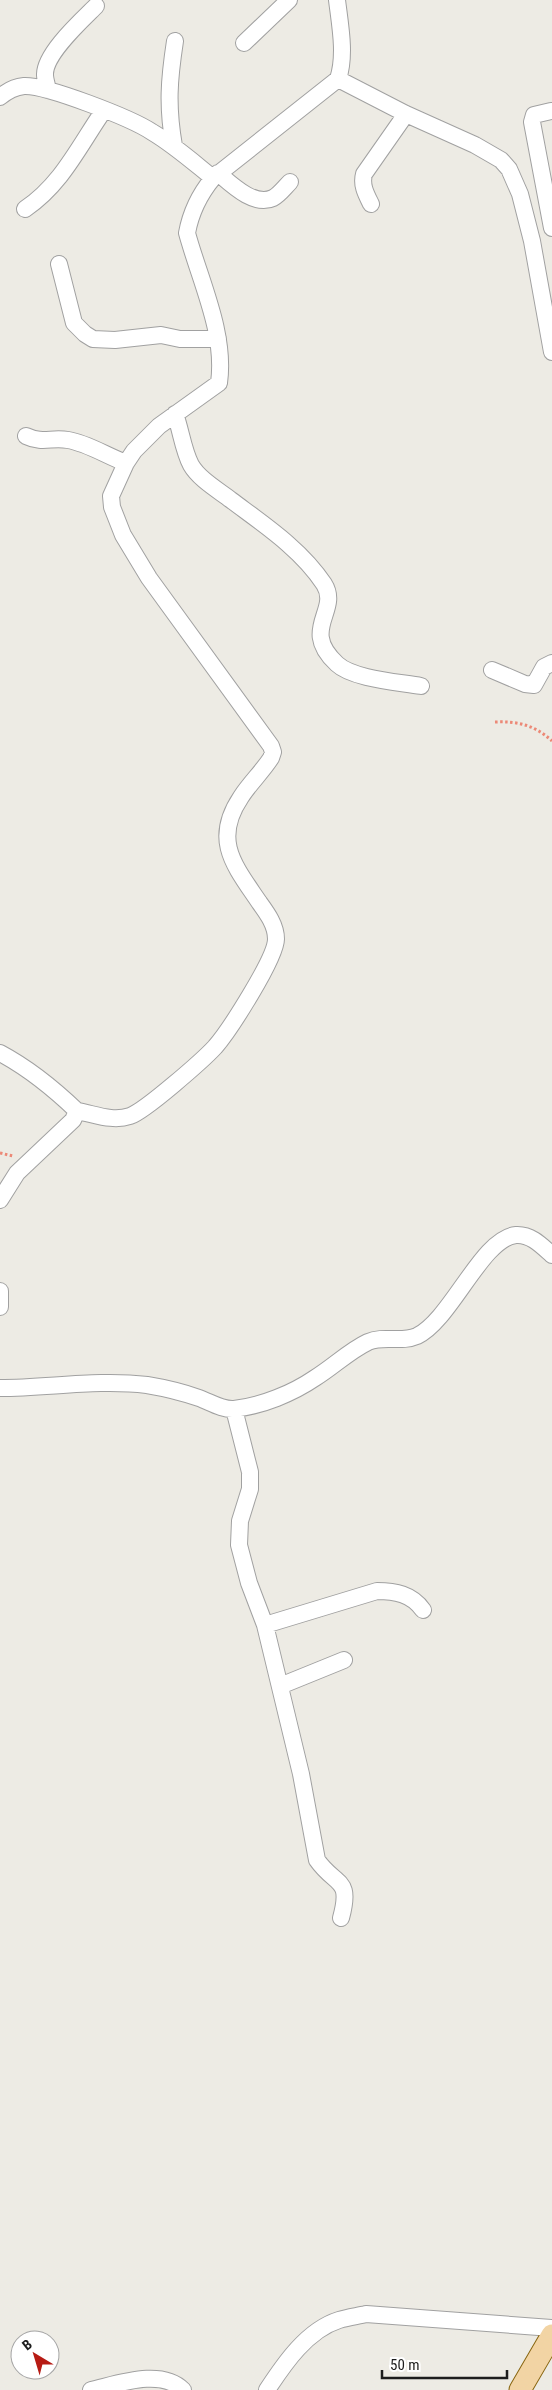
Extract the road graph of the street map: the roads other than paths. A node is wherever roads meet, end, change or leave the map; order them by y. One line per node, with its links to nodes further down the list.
1 (289, 0): 5 (street)
2 (337, 0): 6 (street)
3 (96, 6): 7 (street)
4 (175, 41): 12 (street)
5 (244, 43)
6 (338, 79): 11 (street); 13 (street)
7 (48, 90): 8 (street); 9 (street)
8 (0, 97)
9 (104, 110): 12 (street); 17 (street)
10 (551, 111): 15 (street)
11 (406, 114): 16 (street); 21 (street)
12 (174, 146): 13 (street)
13 (216, 175): 14 (street); 20 (street)
14 (290, 182)
15 (549, 184): 18 (street)
16 (371, 204)
17 (25, 208)
18 (552, 228)
19 (59, 264): 20 (street)
20 (218, 339): 22 (street)
21 (552, 352)
22 (175, 414): 24 (street); 27 (street)
23 (26, 436): 24 (street)
24 (126, 463): 29 (street)
25 (552, 664): 26 (street)
26 (492, 670)
27 (421, 686)
28 (0, 1053): 29 (street)
29 (78, 1111): 30 (street)
30 (0, 1200)
31 (552, 1255): 35 (street)
32 (0, 1290): 33 (street)
33 (0, 1307)
34 (0, 1388): 35 (street)
35 (234, 1409): 37 (street)
36 (423, 1610): 37 (street)
37 (265, 1625): 39 (street)
38 (344, 1660): 39 (street)
39 (280, 1686): 40 (street)
40 (341, 1918)
41 (552, 2328): 45 (street)
42 (552, 2335): 46 (main road)
43 (91, 2390): 44 (street)
44 (183, 2390)
45 (267, 2390)
46 (520, 2390)

